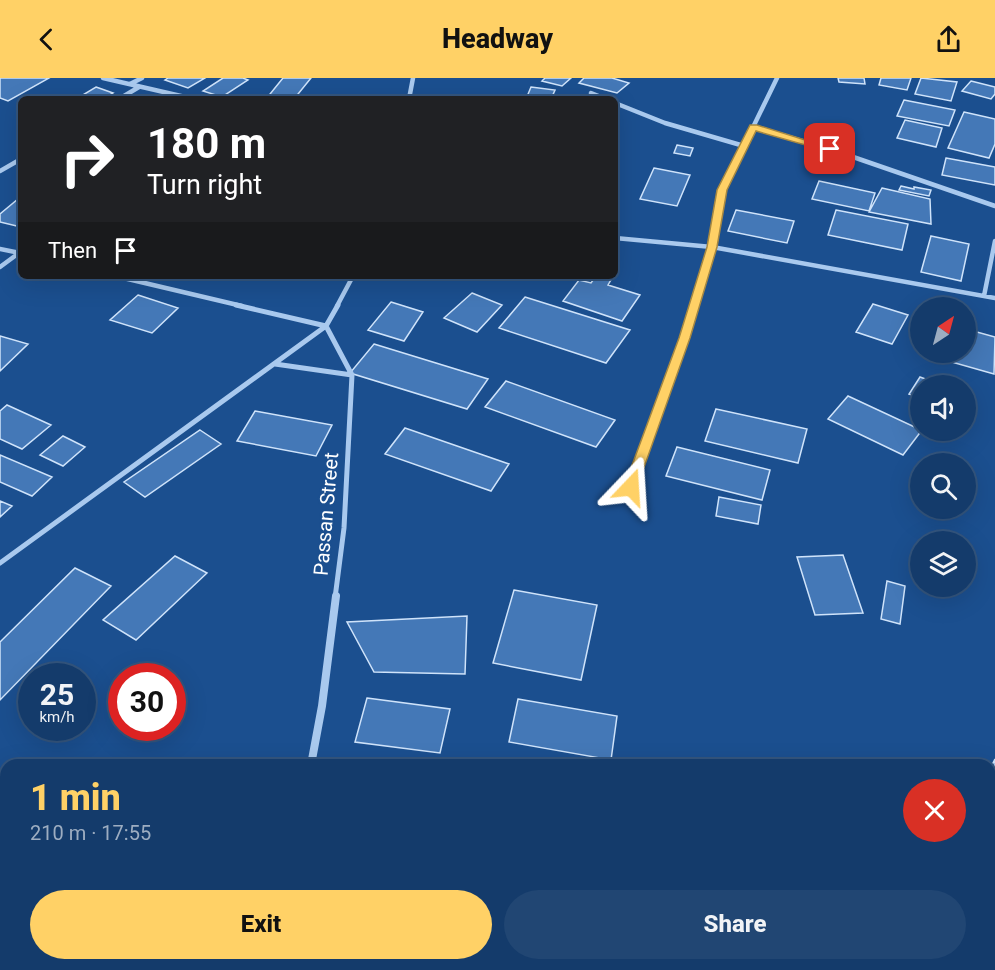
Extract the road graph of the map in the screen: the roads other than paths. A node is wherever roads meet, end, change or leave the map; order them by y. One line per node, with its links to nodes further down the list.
1 (104, 78): 5 (street)
2 (142, 78): 5 (street)
3 (413, 78): 10 (street)
4 (777, 78): 13 (street)
5 (130, 84): 6 (street)
6 (139, 87): 8 (street); 9 (street)
7 (591, 93): 11 (street)
8 (124, 96)
9 (180, 96)
10 (410, 96)
11 (598, 96)
12 (618, 104): 14 (street)
13 (754, 127): 14 (street); 17 (street)
14 (744, 146): 20 (street)
15 (18, 161): 16 (street)
16 (0, 171)
17 (995, 206)
18 (618, 238): 20 (street)
19 (995, 242): 27 (street)
20 (712, 247): 27 (street); 32 (street)
21 (0, 249): 22 (street)
22 (18, 253)
23 (18, 254): 24 (street)
24 (0, 267)
25 (128, 279): 29 (street)
26 (351, 279): 29 (street)
27 (984, 296): 28 (street)
28 (995, 298)
29 (326, 326): 30 (street); 31 (street)
30 (275, 364): 31 (street); 33 (street)
31 (352, 375): 34 (street, Passan Street)
32 (631, 487)
33 (0, 563)
34 (312, 759)

